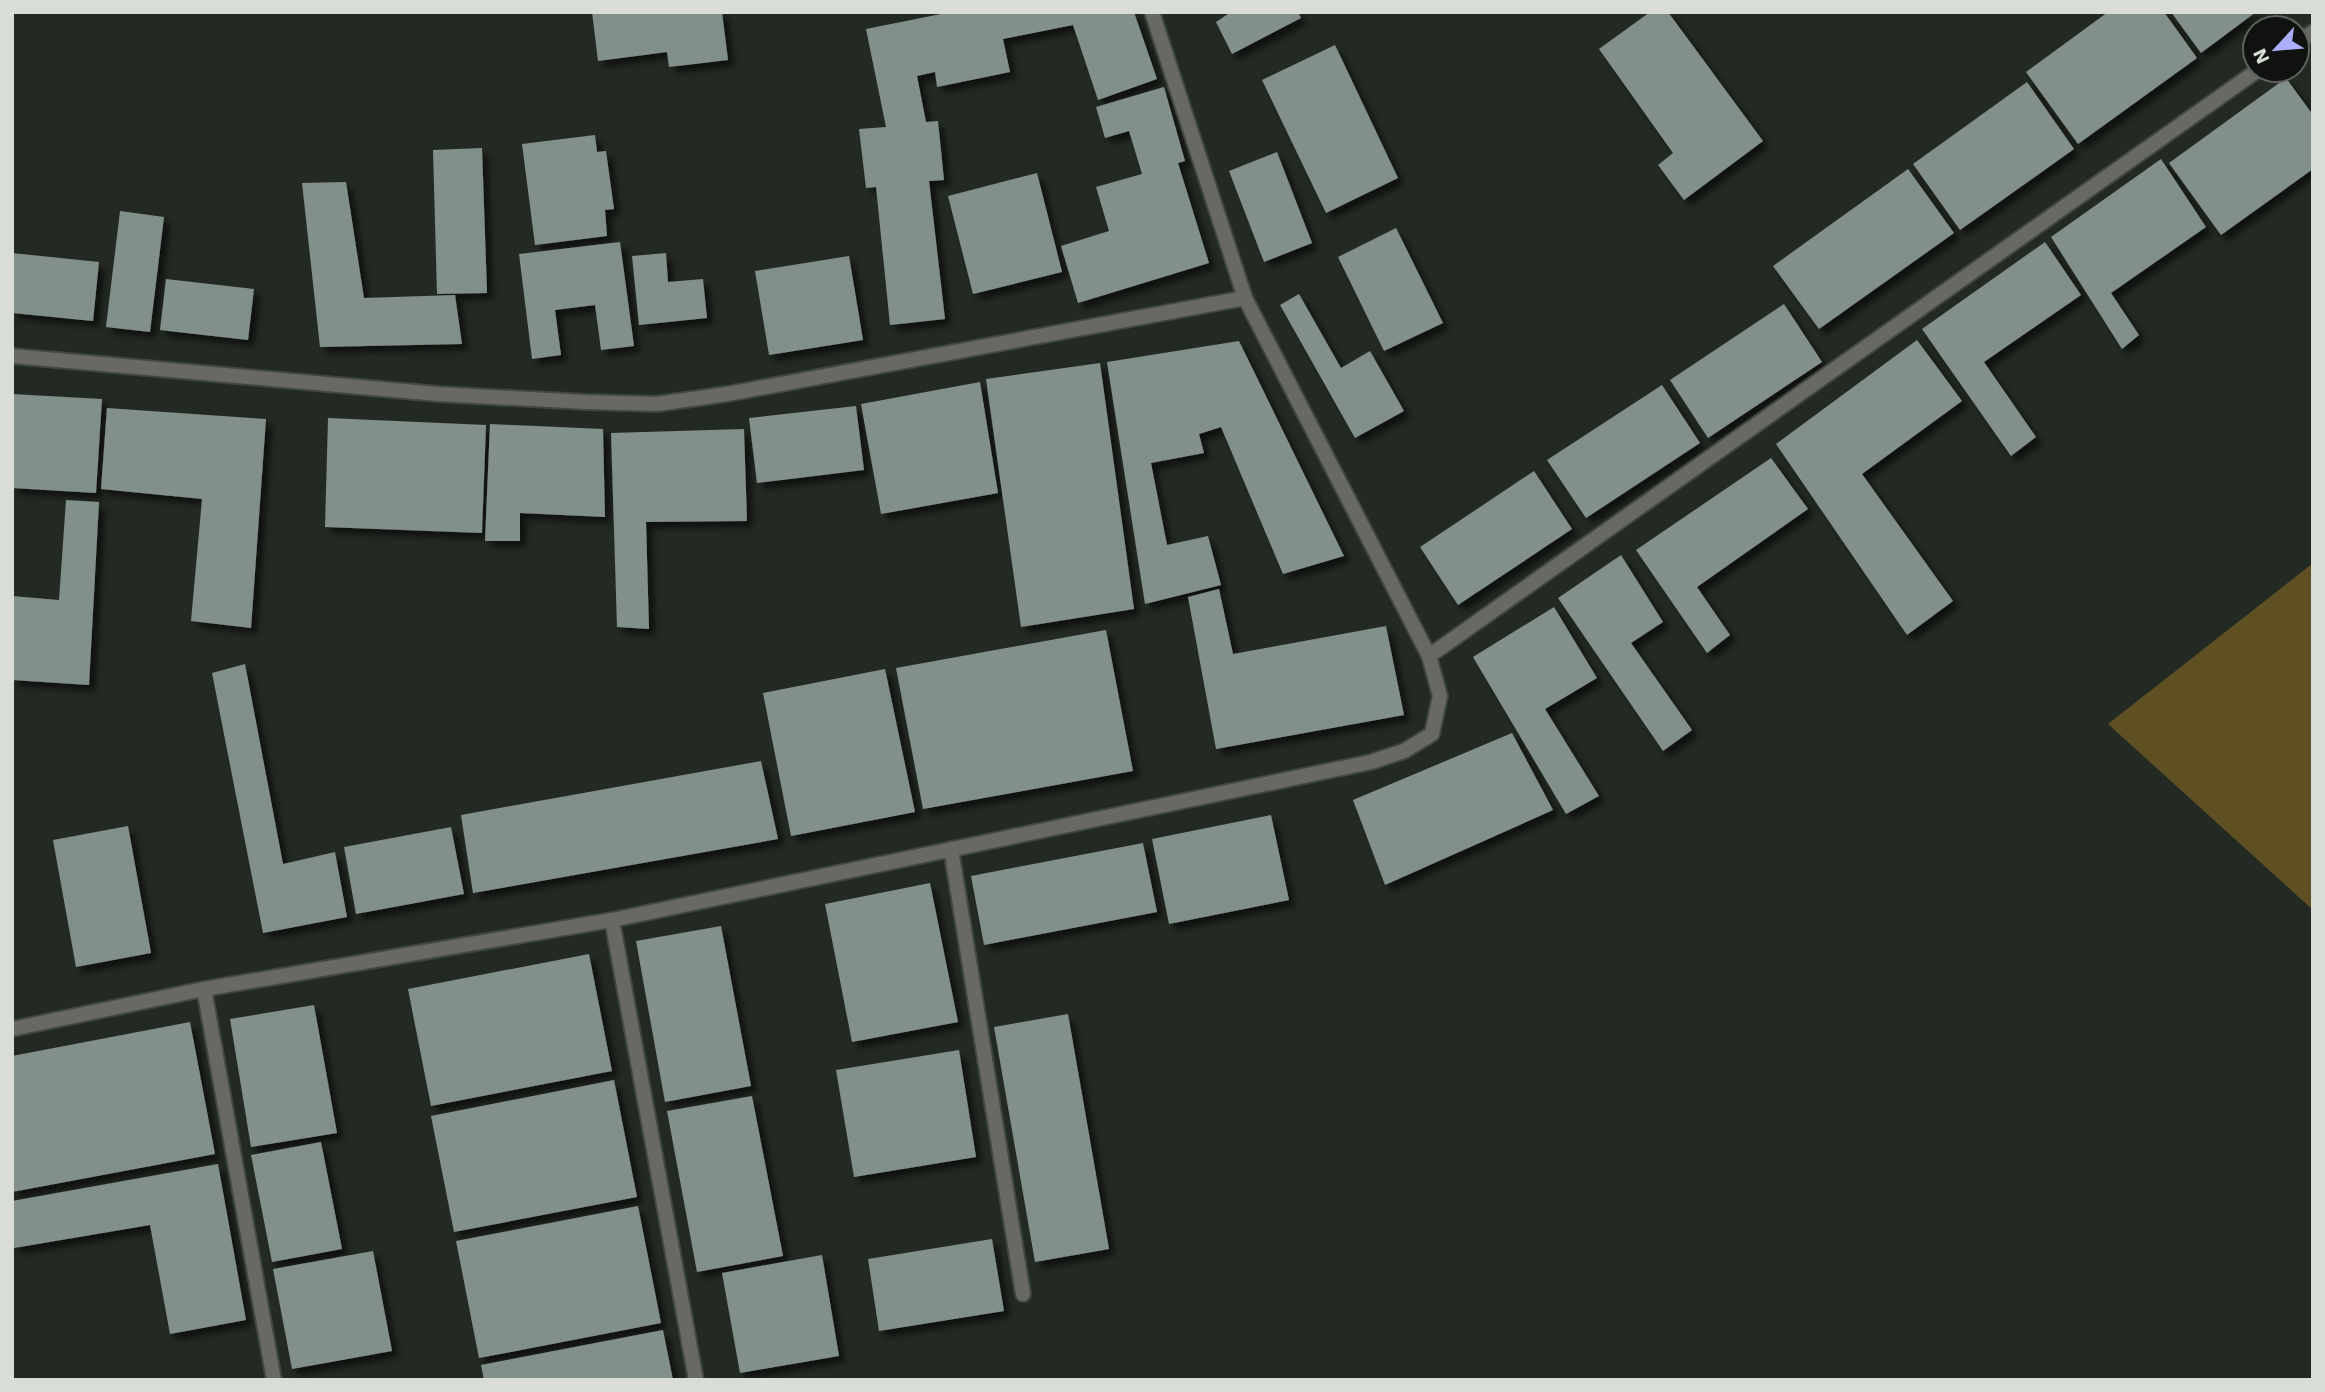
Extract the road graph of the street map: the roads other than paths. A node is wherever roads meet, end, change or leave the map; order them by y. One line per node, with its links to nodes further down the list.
1 (1152, 12): 3 (street)
2 (2241, 82): 5 (street)
3 (1245, 298): 4 (street); 5 (street)
4 (12, 356)
5 (1429, 656): 6 (street)
6 (951, 849): 7 (street); 10 (street)
7 (612, 920): 8 (street); 12 (street)
8 (204, 989): 9 (street); 11 (street)
9 (12, 1029)
10 (1023, 1294)
11 (274, 1380)
12 (696, 1380)

